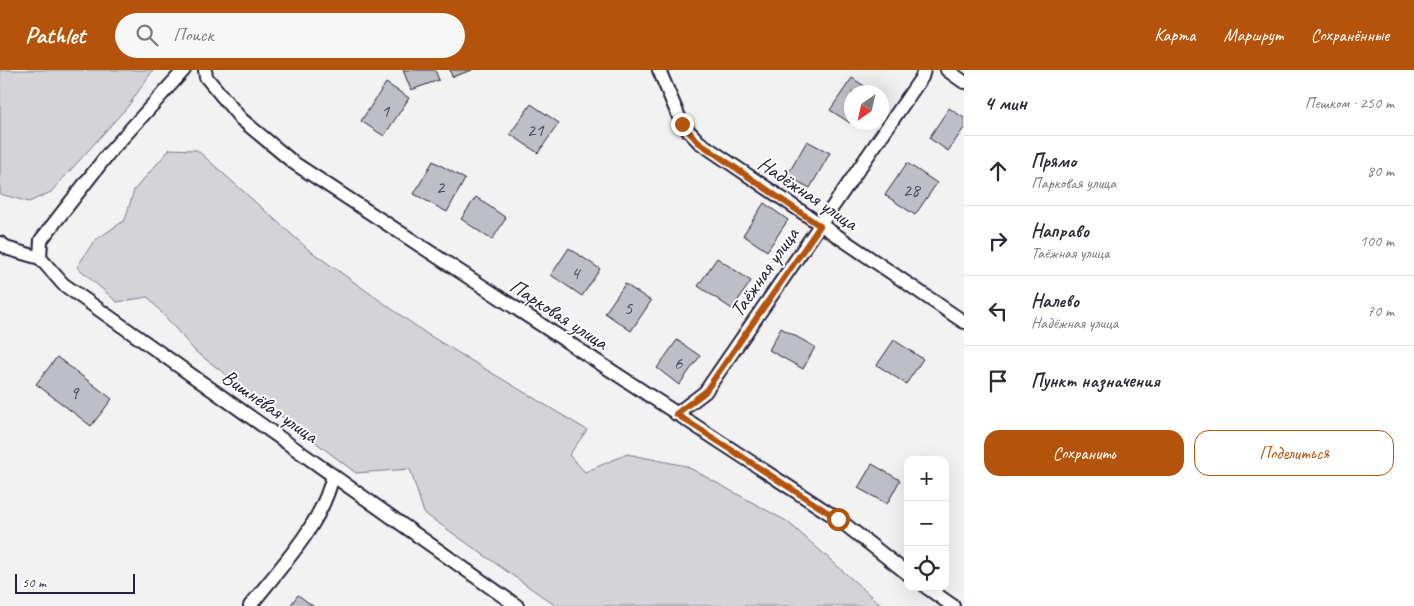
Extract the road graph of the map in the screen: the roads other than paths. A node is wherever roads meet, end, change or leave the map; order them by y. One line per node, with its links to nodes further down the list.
1 (184, 70): 9 (street)
2 (205, 70): 11 (street, Парковая улица)
3 (659, 70): 7 (street, Надёжная улица)
4 (924, 70): 7 (street, Таёжная улица)
5 (947, 70): 6 (street)
6 (964, 82)
7 (820, 226): 10 (street, Надёжная улица); 11 (street, Таёжная улица)
8 (0, 243): 9 (street)
9 (40, 258): 12 (street, Вишнёвая улица)
10 (964, 322)
11 (676, 414): 13 (street, Парковая улица)
12 (333, 475): 15 (street); 16 (street, Вишнёвая улица)
13 (904, 571)
14 (932, 591): 17 (street)
15 (250, 606)
16 (517, 606)
17 (953, 606)

